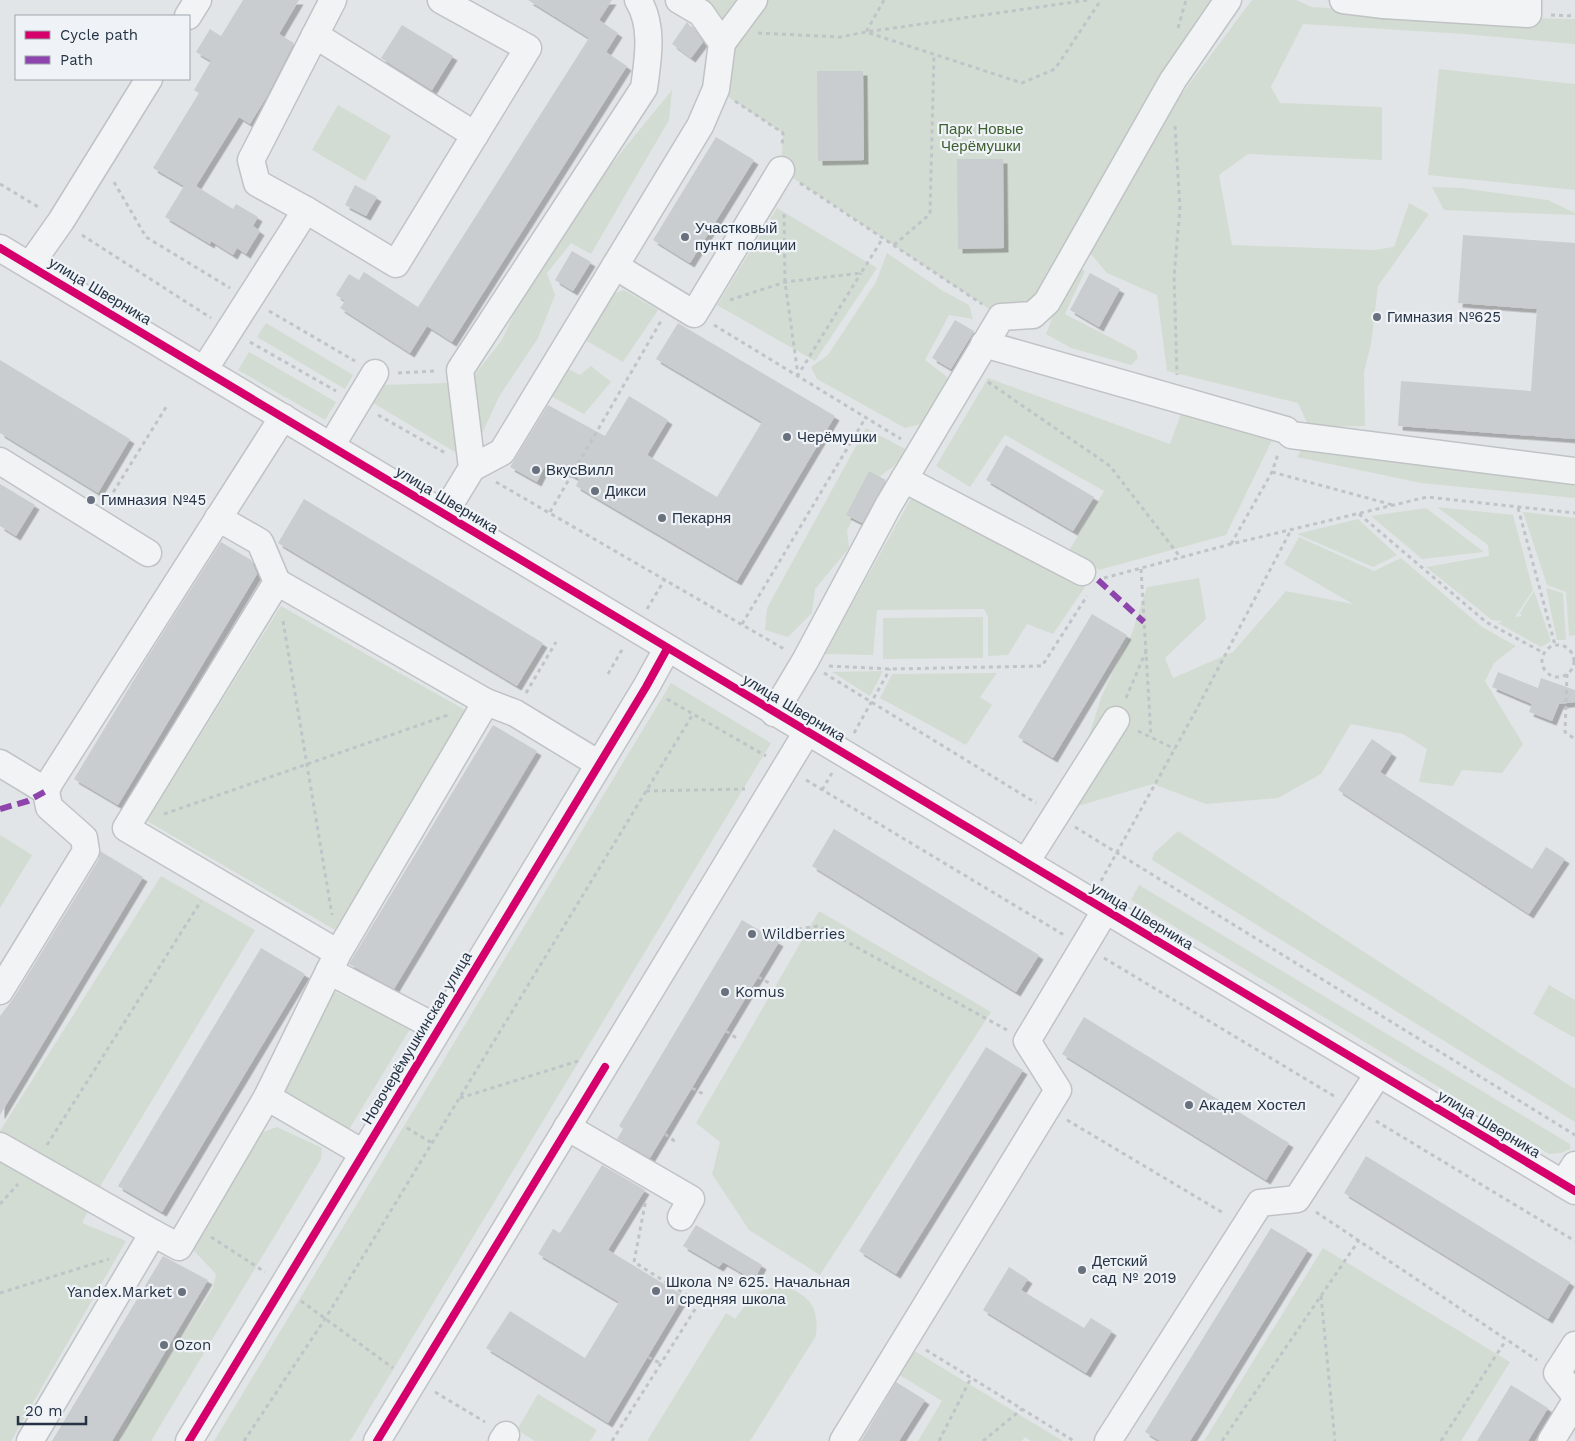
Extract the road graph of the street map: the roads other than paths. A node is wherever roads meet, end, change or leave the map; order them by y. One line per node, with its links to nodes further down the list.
1 (198, 0): 11 (street)
2 (333, 0): 12 (street)
3 (441, 0): 15 (street)
4 (638, 0): 27 (street)
5 (679, 0): 13 (street)
6 (754, 0): 13 (street)
7 (1228, 0): 21 (street)
8 (1343, 0): 10 (street)
9 (1528, 0): 10 (street)
10 (1387, 3)
11 (189, 15)
12 (315, 35): 15 (street); 17 (street)
13 (727, 36): 20 (street)
14 (148, 80): 19 (street)
15 (475, 135): 17 (street)
16 (780, 170): 20 (street)
17 (306, 210): 22 (street)
18 (0, 248): 19 (street, улица Шверника)
19 (30, 265): 22 (street, улица Шверника)
20 (615, 266): 27 (street)
21 (984, 344): 28 (street); 29 (street)
22 (204, 370): 24 (street, улица Шверника)
23 (375, 373): 25 (street)
24 (282, 417): 25 (street, улица Шверника); 31 (street)
25 (331, 446): 30 (street, улица Шверника)
26 (0, 462): 32 (street)
27 (472, 468): 30 (street)
28 (1575, 471)
29 (904, 479): 33 (street); 37 (street)
30 (444, 514): 35 (street, улица Шверника)
31 (218, 518): 34 (street); 42 (street)
32 (148, 554)
33 (1090, 580)
34 (277, 582): 36 (street); 43 (street)
35 (667, 649): 37 (street, улица Шверника); 41 (street, Новочерёмушкинская улица)
36 (486, 702): 41 (street); 47 (street)
37 (774, 713): 39 (street, улица Шверника)
38 (1116, 720): 45 (street)
39 (807, 732): 45 (street, улица Шверника); 52 (street)
40 (0, 763): 42 (street)
41 (599, 764): 54 (street, Новочерёмушкинская улица)
42 (46, 791): 44 (street)
43 (126, 828): 44 (street); 47 (street)
44 (84, 838): 48 (street)
45 (1026, 862): 46 (street, улица Шверника)
46 (1105, 911): 50 (street, улица Шверника); 64 (street)
47 (334, 962): 49 (street); 51 (street)
48 (0, 991)
49 (422, 1020)
50 (1378, 1074): 55 (street, улица Шверника); 65 (street)
51 (267, 1097): 54 (street); 57 (street)
52 (567, 1127): 56 (street); 63 (street)
53 (0, 1146): 57 (street)
54 (363, 1153): 62 (street, Новочерёмушкинская улица)
55 (1571, 1180)
56 (681, 1217)
57 (149, 1241): 61 (street)
58 (1575, 1345): 59 (street)
59 (1575, 1395)
60 (1575, 1402): 66 (street)
61 (30, 1441)
62 (189, 1441)
63 (377, 1441)
64 (843, 1441)
65 (1108, 1441)
66 (1551, 1441)

